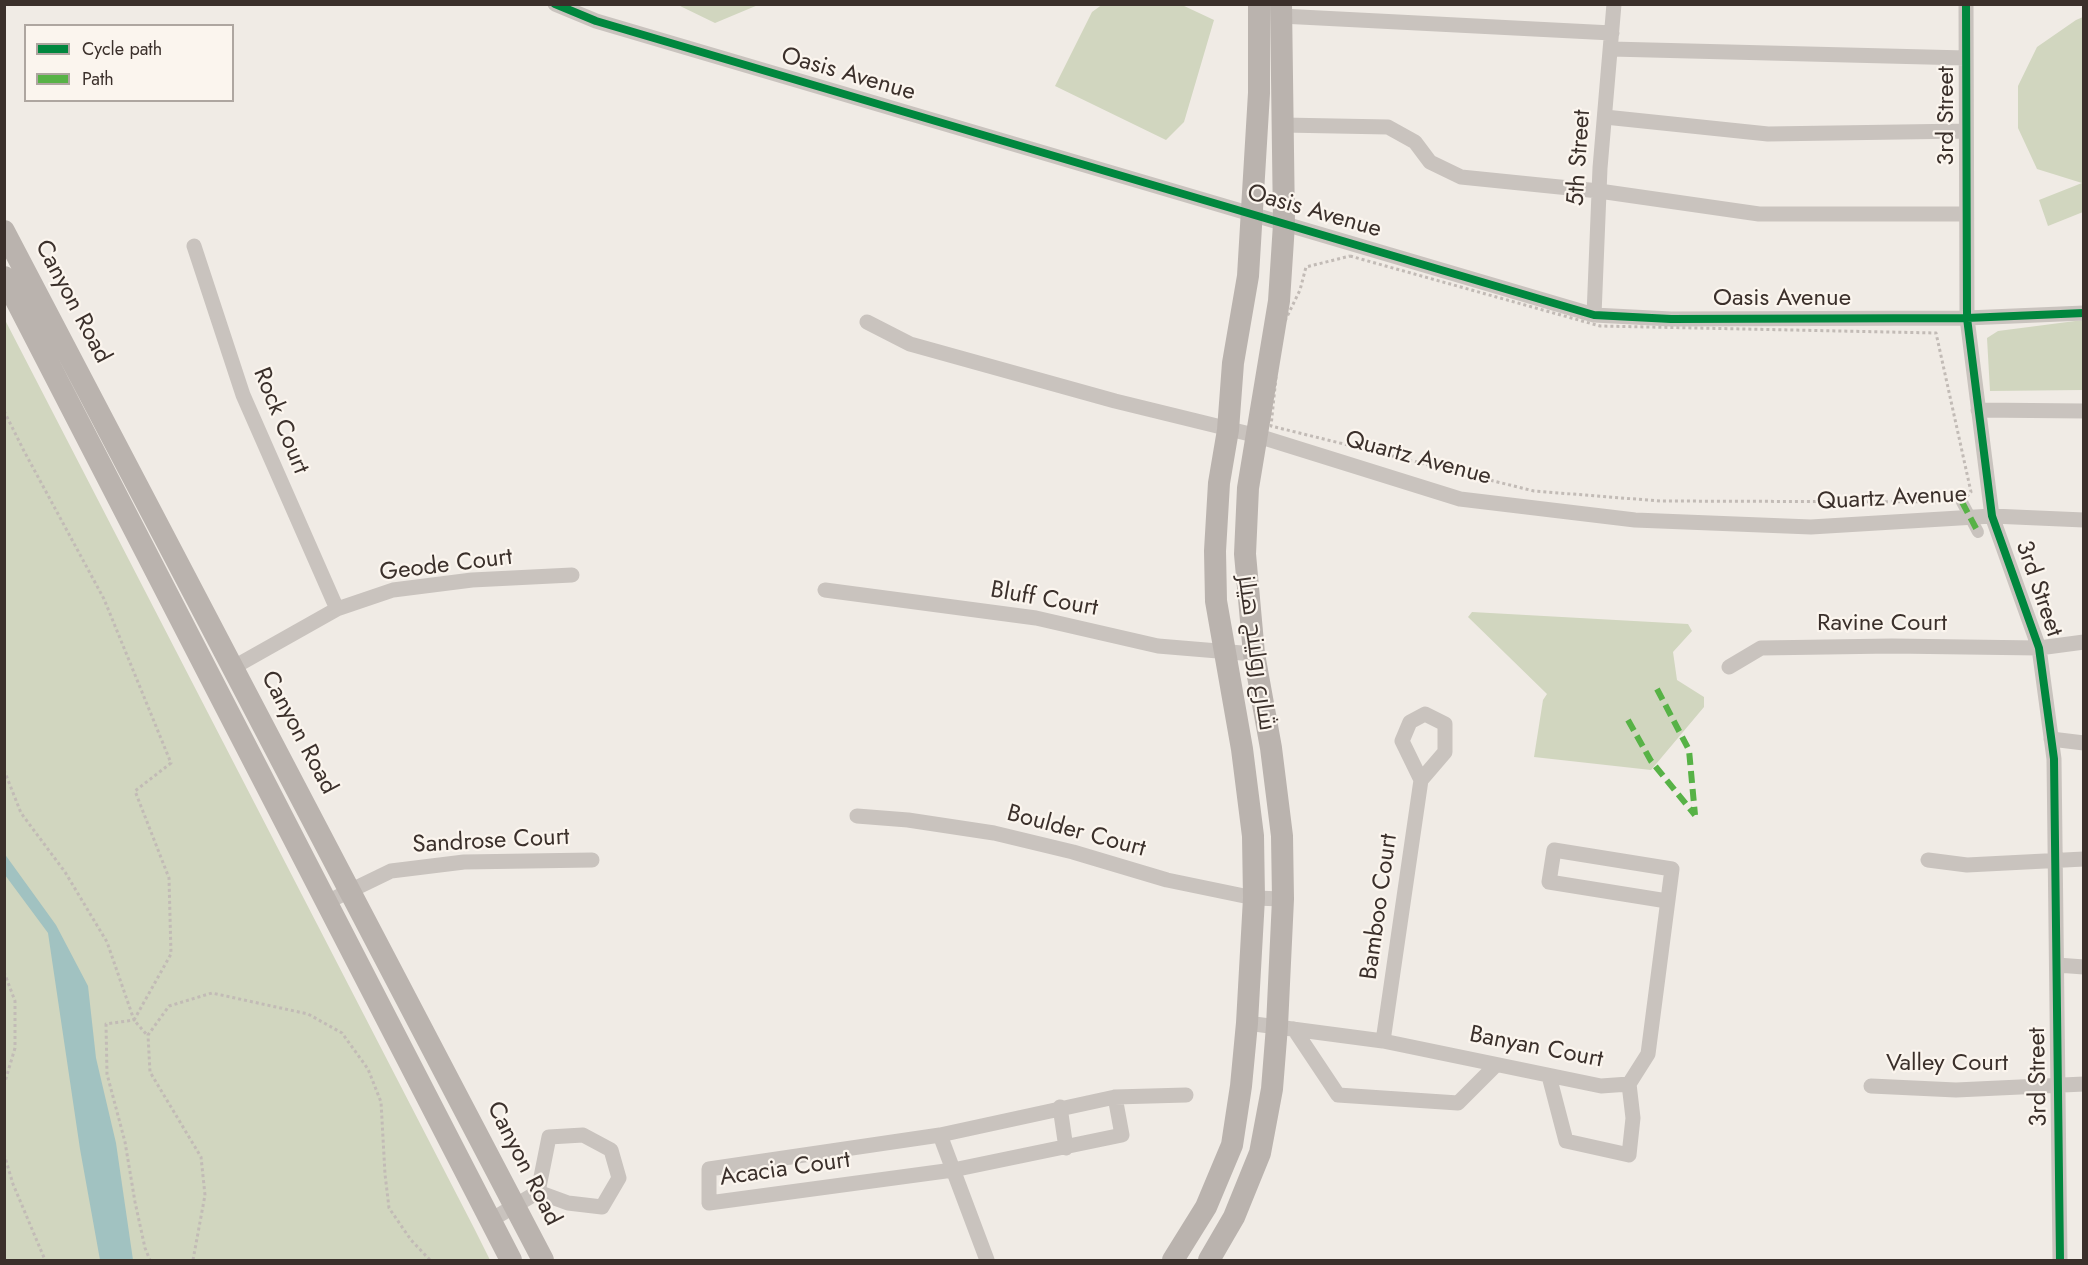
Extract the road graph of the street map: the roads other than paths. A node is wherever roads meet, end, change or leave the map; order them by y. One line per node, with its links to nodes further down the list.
1 (555, 4): 13 (street, Oasis Avenue)
2 (1259, 4): 13 (main road, شارع رولينج هيلز)
3 (1614, 4): 6 (street, 5th Street)
4 (1966, 4): 8 (street, 3rd Street)
5 (1281, 10): 6 (street); 10 (main road, شارع رولينج هيلز)
6 (1612, 33): 7 (street, 5th Street)
7 (1611, 49): 8 (street); 9 (street, 5th Street)
8 (1966, 58): 11 (street, 3rd Street)
9 (1605, 117): 11 (street); 12 (street, 5th Street)
10 (1283, 125): 12 (street); 15 (main road, شارع رولينج هيلز)
11 (1966, 131): 14 (street, 3rd Street)
12 (1599, 191): 14 (street); 20 (street, 5th Street)
13 (1252, 214): 15 (street, Oasis Avenue); 25 (main road, شارع رولينج هيلز)
14 (1966, 214): 21 (street, 3rd Street)
15 (1284, 224): 20 (street, Oasis Avenue); 26 (main road, شارع رولينج هيلز)
16 (4, 231): 39 (main road, Canyon Road)
17 (194, 246): 34 (street, Rock Court)
18 (4, 277): 53 (main road, Canyon Road)
19 (2084, 313): 21 (street, Oasis Avenue)
20 (1594, 315): 21 (street, Oasis Avenue)
21 (1966, 318): 23 (street, 3rd Street)
22 (867, 322): 25 (street, Quartz Avenue)
23 (1978, 410): 24 (street); 28 (street, 3rd Street)
24 (2084, 411)
25 (1227, 430): 26 (street, Quartz Avenue); 37 (main road, شارع رولينج هيلز)
26 (1258, 436): 29 (street, Quartz Avenue); 38 (main road, شارع رولينج هيلز)
27 (1962, 502): 29 (street)
28 (1992, 516): 29 (street, Quartz Avenue); 30 (street, Quartz Avenue); 36 (street, 3rd Street)
29 (1971, 517): 31 (street)
30 (2084, 520)
31 (1978, 532)
32 (572, 575): 34 (street, Geode Court)
33 (825, 590): 37 (street, Bluff Court)
34 (337, 609): 39 (street, Geode Court)
35 (2084, 642): 36 (street, Ravine Court)
36 (2039, 648): 40 (street, Ravine Court); 41 (street, 3rd Street)
37 (1224, 653): 38 (street, Bluff Court); 50 (main road, شارع رولينج هيلز)
38 (1254, 654): 51 (main road, شارع رولينج هيلز)
39 (234, 667): 49 (main road, Canyon Road)
40 (1729, 667)
41 (2051, 739): 42 (street); 48 (street, 3rd Street)
42 (2084, 743)
43 (1421, 780): 58 (street, Bamboo Court)
44 (857, 816): 50 (street, Boulder Court)
45 (2084, 859): 48 (street)
46 (592, 860): 49 (street, Sandrose Court)
47 (1928, 861): 48 (street)
48 (2055, 861): 54 (street, 3rd Street)
49 (350, 890): 53 (street, Sandrose Court); 72 (main road, Canyon Road)
50 (1254, 898): 51 (street, Boulder Court); 56 (main road, شارع رولينج هيلز)
51 (1283, 899): 57 (main road, شارع رولينج هيلز)
52 (1667, 901): 52 (street, Banyan Court); 61 (street, Banyan Court)
53 (327, 902): 73 (main road, Canyon Road)
54 (2057, 965): 55 (street); 62 (street, 3rd Street)
55 (2084, 967)
56 (1247, 1023): 57 (street, Banyan Court); 77 (main road, شارع رولينج هيلز)
57 (1286, 1028): 58 (street, Banyan Court); 59 (street); 78 (main road, شارع رولينج هيلز)
58 (1383, 1041): 59 (street, Banyan Court)
59 (1496, 1065): 60 (street, Banyan Court)
60 (1549, 1076): 61 (street, Banyan Court); 61 (street)
61 (1629, 1084)
62 (2058, 1084): 63 (street, Valley Court); 64 (street, Valley Court); 79 (street, 3rd Street)
63 (2084, 1084)
64 (1871, 1086)
65 (1186, 1095): 66 (street, Acacia Court)
66 (1115, 1096): 67 (street, Acacia Court); 69 (street, Acacia Court)
67 (1060, 1107): 68 (street, Acacia Court); 69 (street)
68 (940, 1135): 70 (street); 70 (street, Acacia Court)
69 (1066, 1148): 70 (street, Acacia Court)
70 (953, 1170): 76 (street)
71 (538, 1192): 71 (street); 72 (street)
72 (515, 1206): 73 (street); 75 (main road, Canyon Road)
73 (491, 1220): 74 (main road, Canyon Road)
74 (511, 1260)
75 (543, 1260)
76 (987, 1260)
77 (1173, 1260)
78 (1209, 1260)
79 (2060, 1260)

